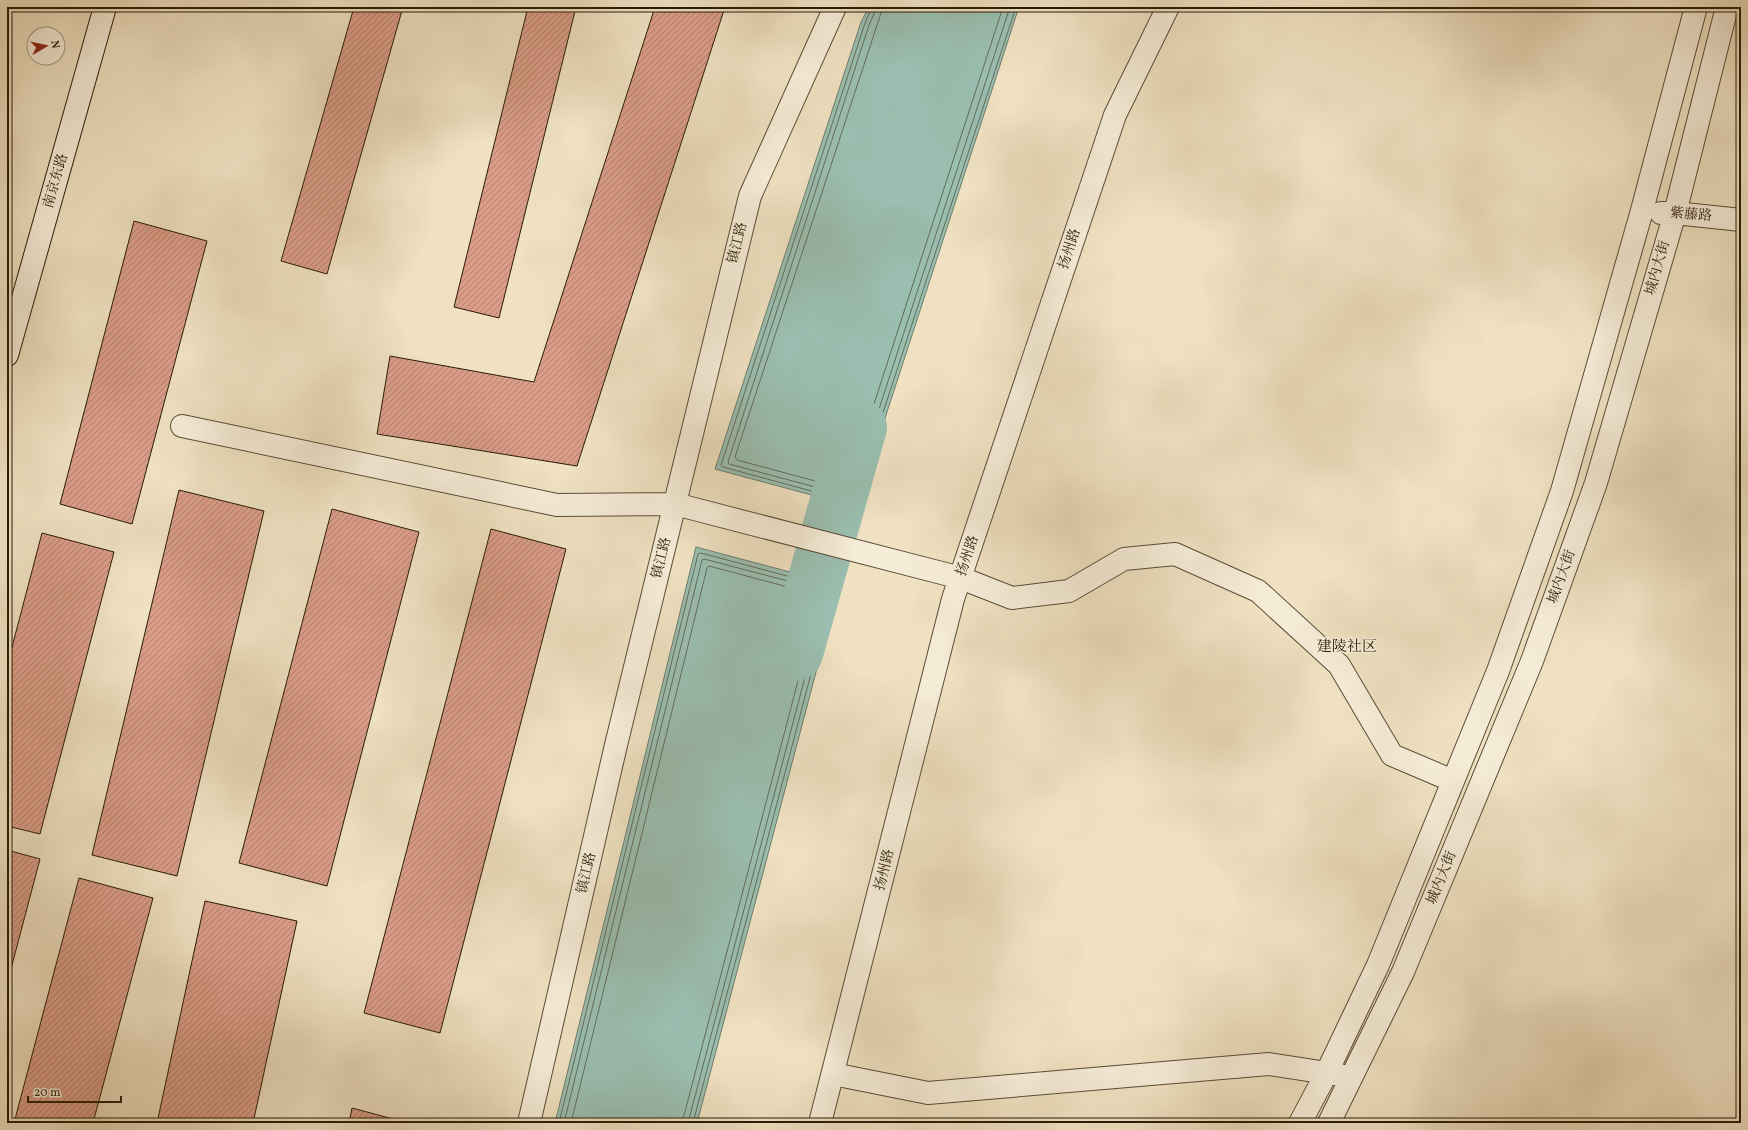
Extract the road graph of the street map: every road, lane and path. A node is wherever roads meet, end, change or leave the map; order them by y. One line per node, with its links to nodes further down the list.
1 (105, 7): 9 (street, 南京东路)
2 (835, 7): 11 (street, 镇江路)
3 (1168, 7): 12 (street, 扬州路)
4 (1696, 7): 7 (street, 城内大街)
5 (1727, 7): 6 (street, 城内大街)
6 (1675, 212): 7 (street, 紫藤路); 8 (street, 紫藤路); 16 (street, 城内大街)
7 (1641, 214): 13 (street, 城内大街)
8 (1741, 220)
9 (7, 355)
10 (182, 426): 11 (street)
11 (675, 504): 12 (street); 17 (street, 镇江路)
12 (960, 578): 13 (street); 15 (street, 扬州路)
13 (1453, 782): 14 (street, 城内大街)
14 (1327, 1072): 15 (street); 16 (street); 19 (street, 城内大街)
15 (833, 1074): 18 (street, 扬州路)
16 (1353, 1078): 20 (street, 城内大街)
17 (529, 1123)
18 (820, 1123)
19 (1300, 1123)
20 (1329, 1123)

